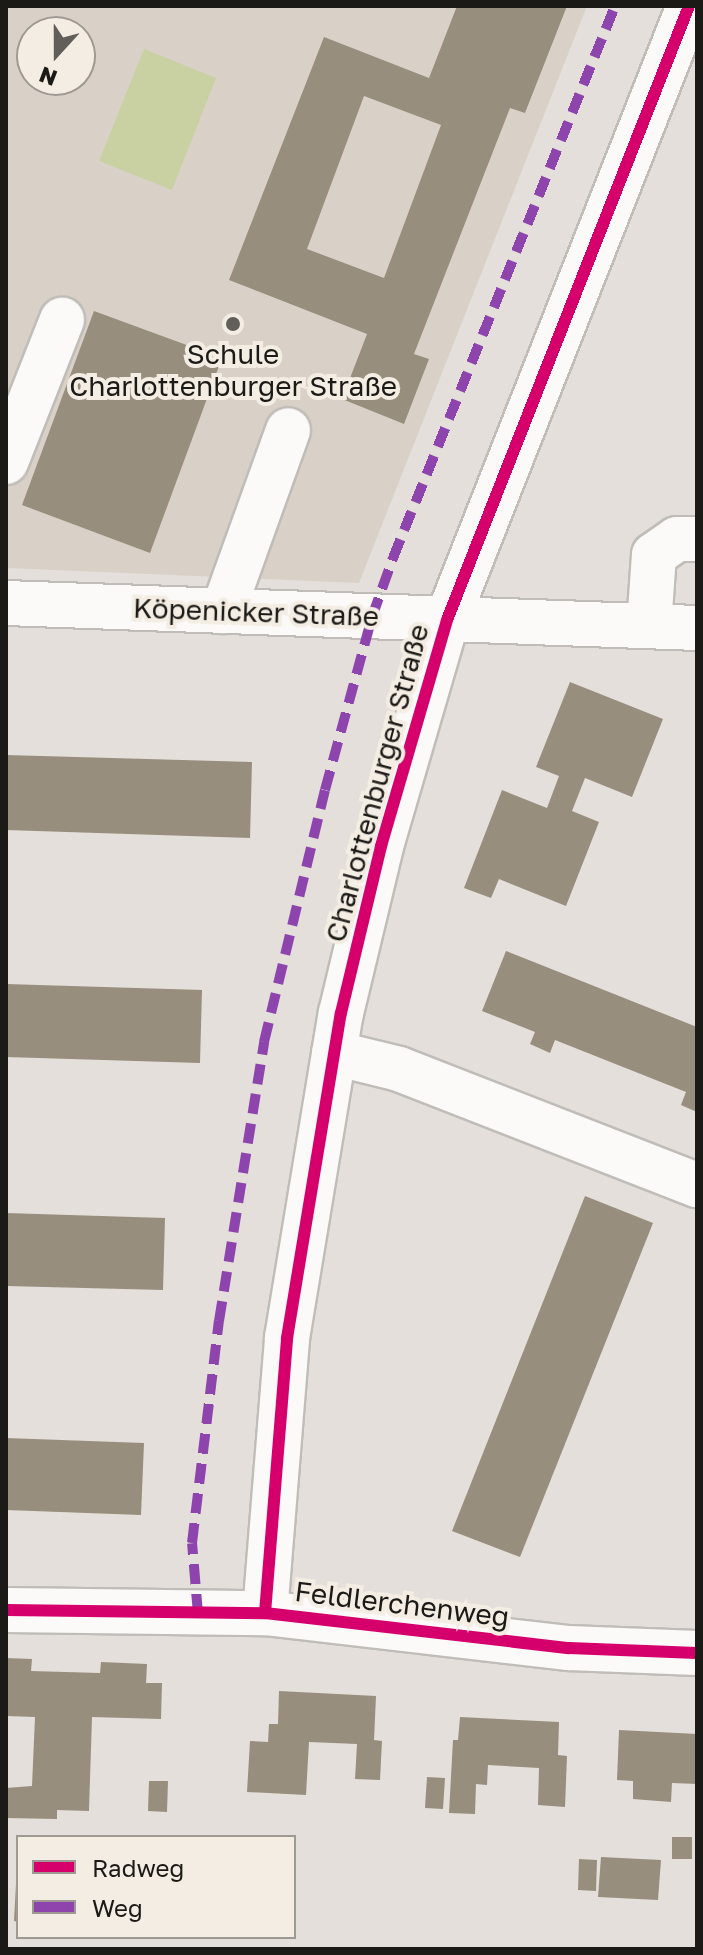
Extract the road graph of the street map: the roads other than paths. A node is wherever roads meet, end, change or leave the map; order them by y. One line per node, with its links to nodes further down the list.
1 (689, 6): 8 (street, Charlottenburger Straße)
2 (62, 320): 4 (street)
3 (288, 430): 7 (street)
4 (6, 462)
5 (697, 539): 9 (street)
6 (6, 603): 7 (street, Köpenicker Straße)
7 (223, 611): 8 (street, Köpenicker Straße)
8 (447, 620): 9 (street, Köpenicker Straße); 11 (street, Charlottenburger Straße)
9 (649, 626): 10 (street, Köpenicker Straße)
10 (697, 628)
11 (334, 1053): 12 (street); 14 (street, Charlottenburger Straße)
12 (697, 1185)
13 (6, 1610): 14 (street, Feldlerchenweg)
14 (265, 1613): 15 (street, Feldlerchenweg)
15 (697, 1653)

